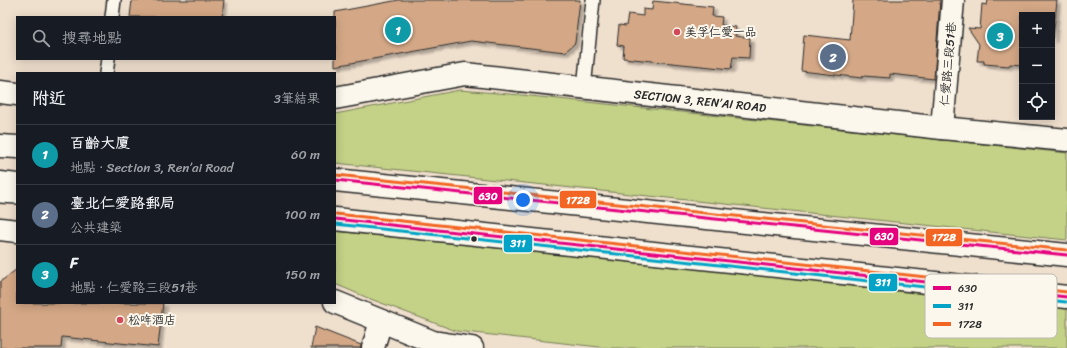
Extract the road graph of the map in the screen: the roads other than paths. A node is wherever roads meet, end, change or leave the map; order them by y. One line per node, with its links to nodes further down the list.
1 (114, 0): 4 (lane)
2 (593, 0): 7 (lane)
3 (953, 0): 11 (main road, 仁愛路三段51巷)
4 (112, 16)
5 (108, 60): 6 (lane)
6 (106, 72)
7 (584, 88): 10 (main road, SECTION 3, REN’AI ROAD); 11 (main road, SECTION 3, REN’AI ROAD)
8 (0, 92): 9 (main road)
9 (16, 94)
10 (336, 98)
11 (942, 128): 12 (main road, SECTION 3, REN’AI ROAD)
12 (1067, 140)
13 (0, 146): 14 (main road)
14 (16, 148)
15 (336, 180): 24 (main road)
16 (0, 183): 17 (main road)
17 (16, 185)
18 (0, 196): 19 (lane)
19 (16, 197)
20 (336, 219): 25 (main road)
21 (0, 229): 23 (main road)
22 (336, 229): 26 (lane)
23 (16, 231)
24 (1067, 255)
25 (925, 282)
26 (925, 292)
27 (1057, 296): 28 (main road)
28 (1067, 297)
29 (336, 302): 32 (main road)
30 (1057, 306): 31 (lane)
31 (1067, 307)
32 (381, 321): 33 (main road); 34 (main road)
33 (373, 348)
34 (472, 348)

